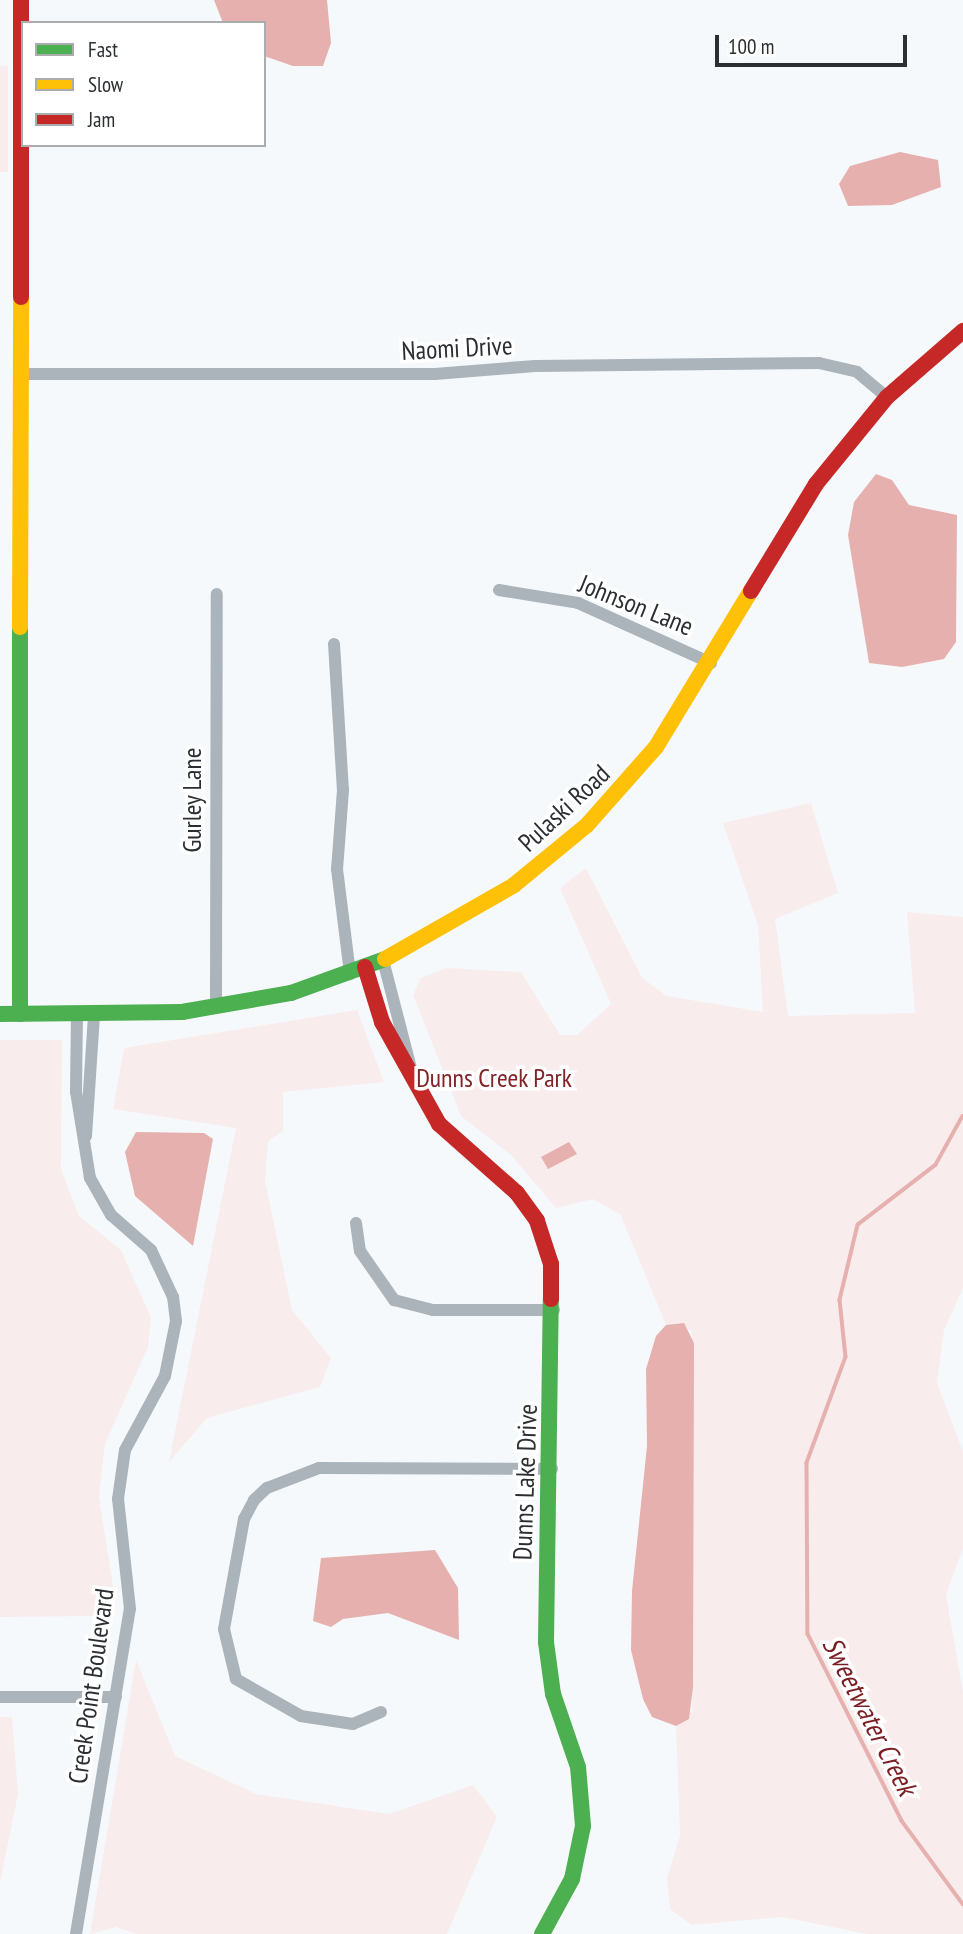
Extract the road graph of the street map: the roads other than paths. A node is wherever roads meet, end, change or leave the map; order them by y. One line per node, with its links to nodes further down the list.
1 (21, 0): 3 (street)
2 (963, 331): 4 (street, Pulaski Road)
3 (20, 374): 4 (street, Naomi Drive); 14 (street)
4 (887, 397): 8 (street, Pulaski Road)
5 (499, 590): 8 (street, Johnson Lane)
6 (217, 594): 12 (street, Gurley Lane)
7 (334, 644): 11 (street)
8 (711, 663): 9 (street, Pulaski Road)
9 (383, 960): 10 (street, Pulaski Road); 17 (street)
10 (365, 967): 11 (street, Pulaski Road); 17 (street, Dunns Lake Drive)
11 (350, 974): 12 (street, Pulaski Road)
12 (216, 1007): 16 (street, Pulaski Road)
13 (0, 1014): 14 (street, Pulaski Road)
14 (20, 1014): 15 (street, Pulaski Road)
15 (77, 1014): 16 (street, Pulaski Road); 18 (street, Creek Point Boulevard)
16 (94, 1014): 18 (street, Creek Point Boulevard)
17 (411, 1068): 20 (street, Dunns Lake Drive)
18 (83, 1150): 23 (street, Creek Point Boulevard)
19 (356, 1223): 20 (street)
20 (554, 1310): 21 (street, Dunns Lake Drive)
21 (552, 1469): 24 (street); 26 (street, Dunns Lake Drive)
22 (0, 1697): 23 (street)
23 (116, 1697): 25 (street, Creek Point Boulevard)
24 (382, 1712)
25 (76, 1934)
26 (542, 1934)

